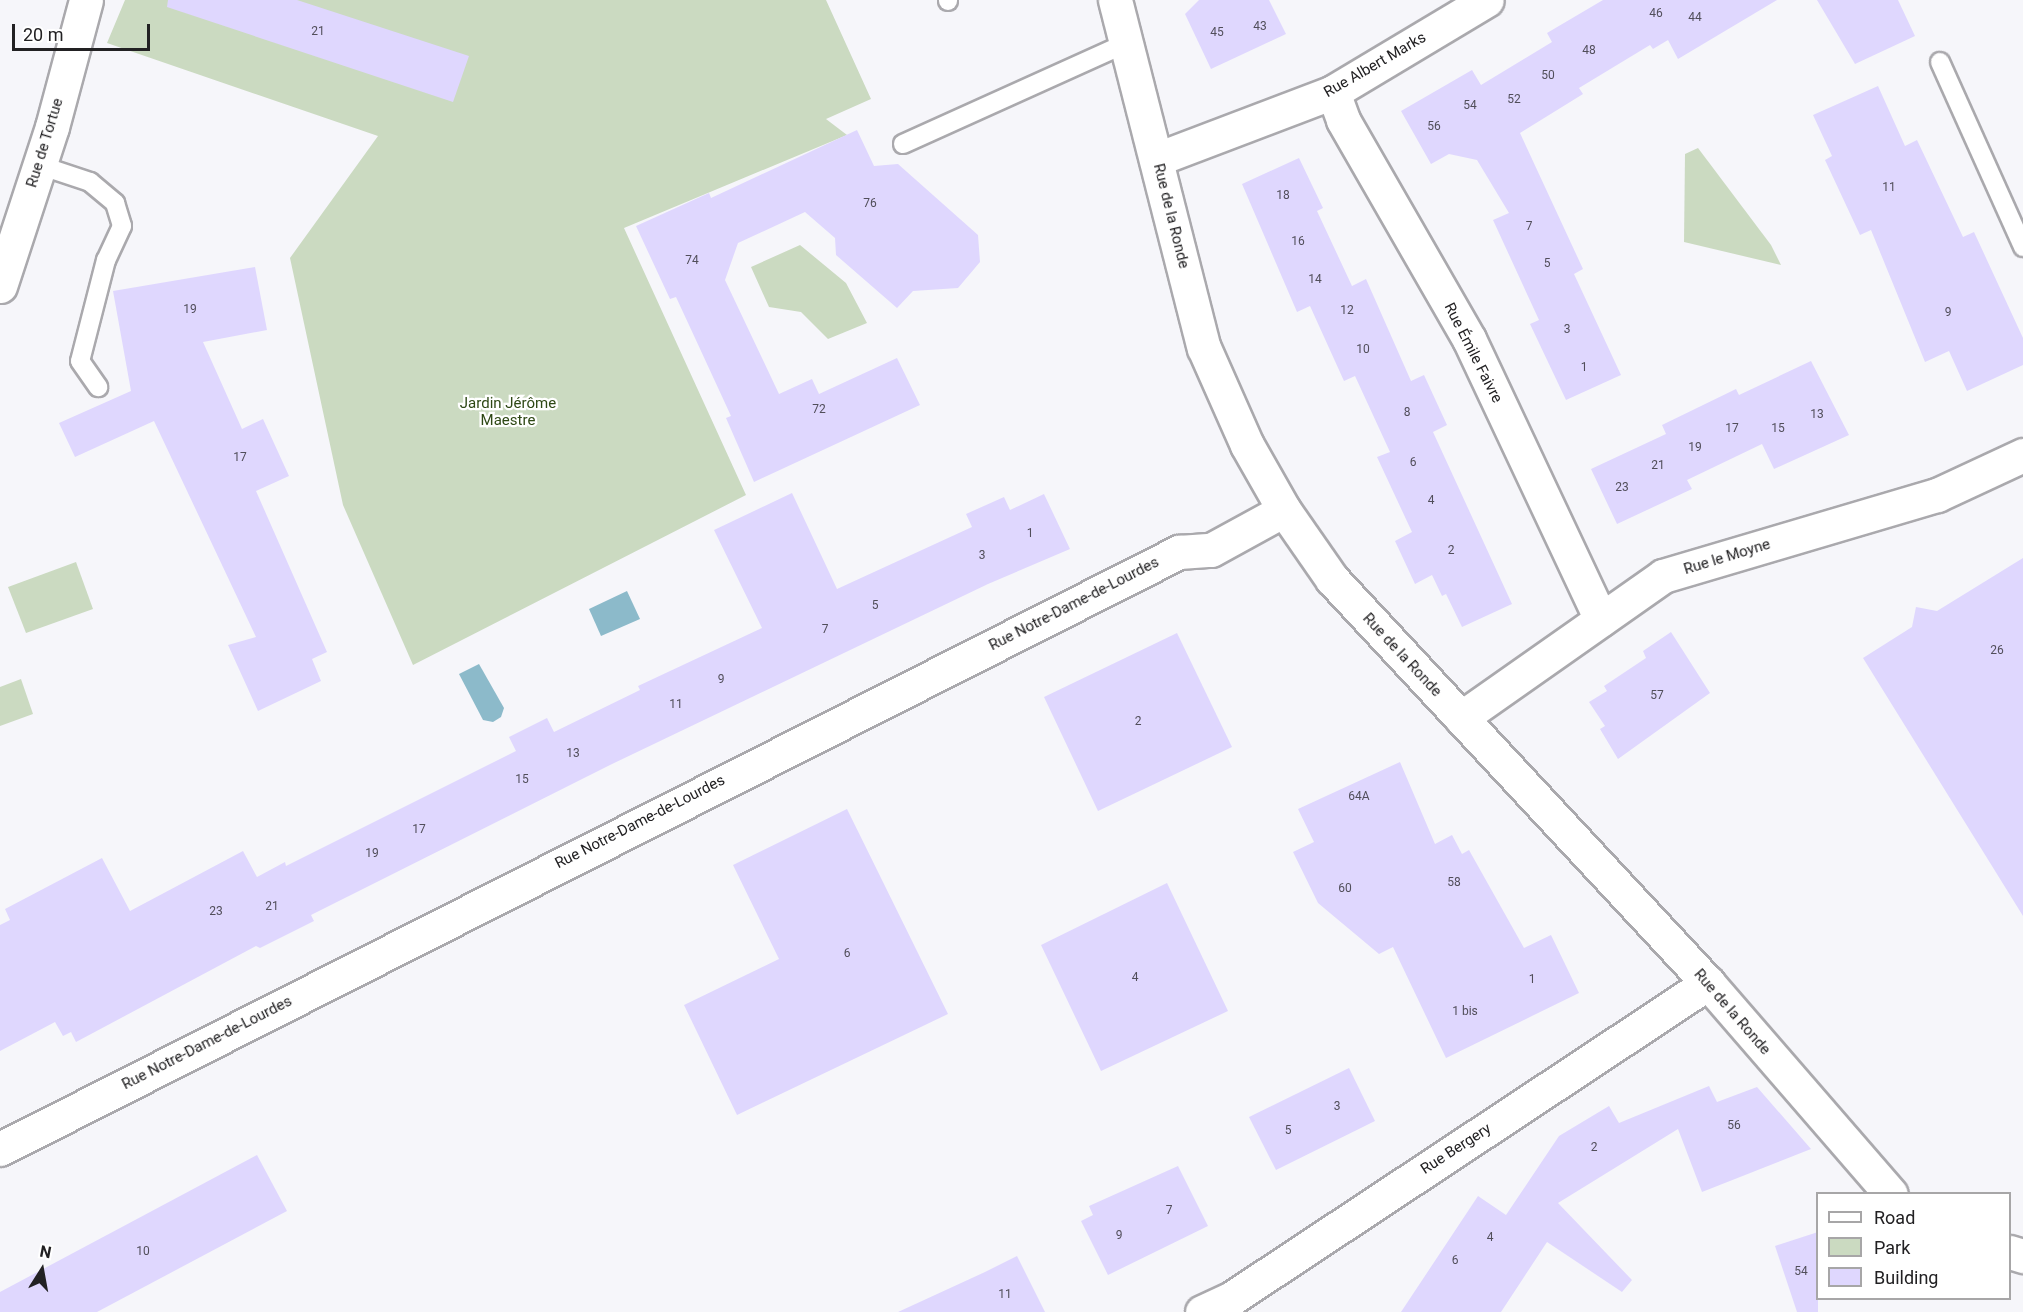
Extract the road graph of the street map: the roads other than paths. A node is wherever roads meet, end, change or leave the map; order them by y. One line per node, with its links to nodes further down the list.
1 (86, 0): 9 (street, Rue de Tortue)
2 (1115, 0): 4 (street, Rue de la Ronde)
3 (1488, 0): 6 (street, Rue Albert Marks)
4 (1127, 43): 7 (lane); 8 (street, Rue de la Ronde)
5 (1940, 62): 11 (lane)
6 (1333, 92): 8 (street, Rue Albert Marks); 16 (street, Rue Émile Faivre)
7 (903, 144)
8 (1157, 159): 15 (street, Rue de la Ronde)
9 (39, 165): 10 (street, Rue de Tortue); 13 (lane)
10 (7, 242): 12 (street, Rue de Tortue)
11 (2023, 247)
12 (0, 286)
13 (98, 387)
14 (2023, 455): 16 (street, Rue le Moyne)
15 (1284, 510): 17 (street, Rue de la Ronde); 19 (street, Rue Notre-Dame-de-Lourdes)
16 (1601, 620): 17 (street, Rue le Moyne)
17 (1461, 718): 18 (street, Rue de la Ronde)
18 (1708, 983): 20 (street, Rue de la Ronde); 21 (street, Rue Bergery)
19 (0, 1149)
20 (1889, 1192)
21 (1202, 1312)

